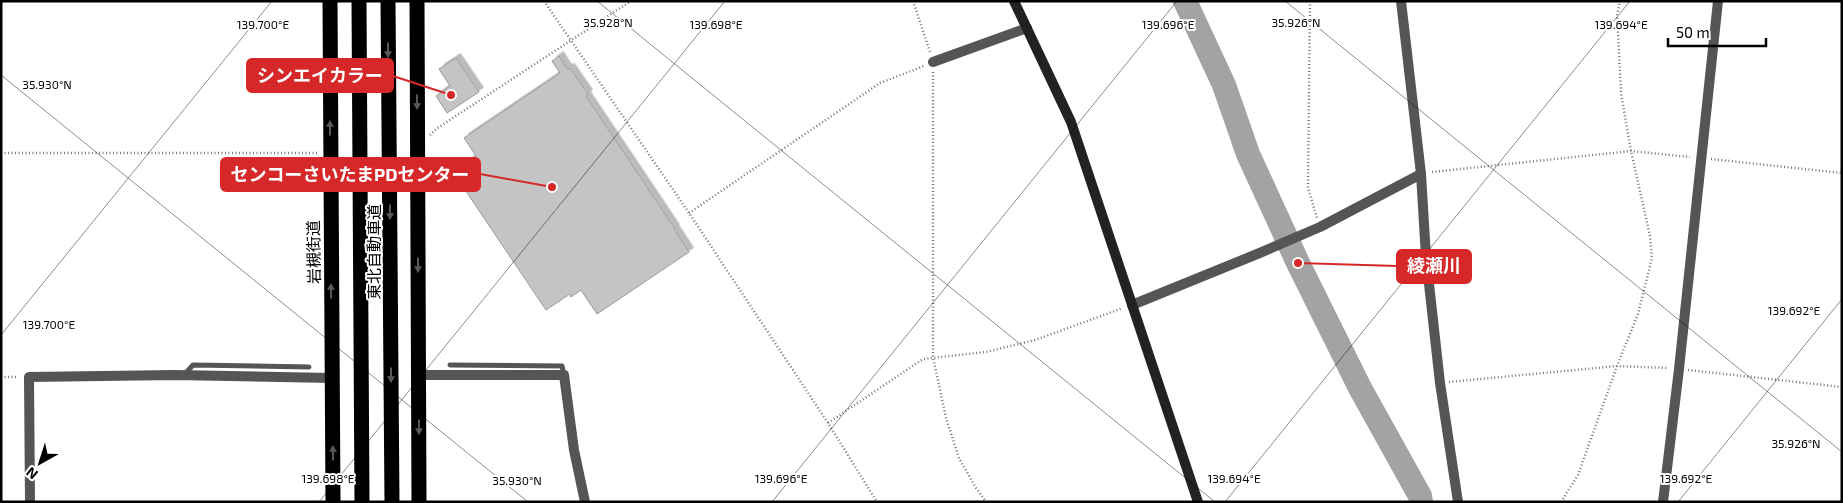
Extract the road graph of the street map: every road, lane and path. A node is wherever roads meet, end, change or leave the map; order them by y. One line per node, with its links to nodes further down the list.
1 (330, 1): 19 (highway, 岩槻街道, one-way to 1)
2 (359, 1): 42 (highway, 東北自動車道)
3 (388, 1): 43 (highway, 東北自動車道, one-way to 43)
4 (417, 1): 16 (highway, one-way to 16)
5 (544, 1): 14 (path)
6 (631, 1): 14 (path)
7 (913, 1): 15 (path)
8 (1014, 1): 13 (street)
9 (1310, 1): 24 (path)
10 (1401, 1): 22 (street)
11 (1620, 1): 17 (path)
12 (1718, 1): 20 (street)
13 (1027, 28): 15 (street); 25 (street)
14 (570, 42): 16 (path); 23 (path)
15 (933, 62): 23 (path); 26 (path)
16 (418, 148): 32 (highway, one-way to 32)
17 (1631, 151): 20 (path); 22 (path); 28 (path)
18 (1, 153): 19 (path)
19 (330, 153): 36 (highway, 岩槻街道, one-way to 19)
20 (1702, 158): 21 (path); 30 (street)
21 (1842, 173)
22 (1421, 174): 24 (street); 37 (street)
23 (689, 213): 39 (path)
24 (1320, 227): 25 (street)
25 (1132, 305): 26 (path); 48 (street)
26 (933, 357): 39 (path); 47 (path)
27 (450, 365): 33 (lane)
28 (1617, 366): 30 (path); 37 (path); 50 (path)
29 (309, 367): 31 (lane)
30 (1679, 369): 38 (path); 51 (street)
31 (184, 375): 35 (street); 36 (street)
32 (419, 375): 33 (street); 44 (highway, one-way to 44)
33 (564, 375): 45 (street)
34 (1, 377): 35 (path)
35 (29, 377): 40 (street)
36 (332, 378): 41 (highway, 岩槻街道, one-way to 36)
37 (1440, 383): 49 (street)
38 (1842, 387)
39 (828, 423): 46 (path)
40 (30, 502)
41 (333, 502)
42 (362, 502)
43 (392, 502)
44 (420, 502)
45 (585, 502)
46 (877, 502)
47 (986, 502)
48 (1198, 502)
49 (1458, 502)
50 (1561, 502)
51 (1663, 502)

